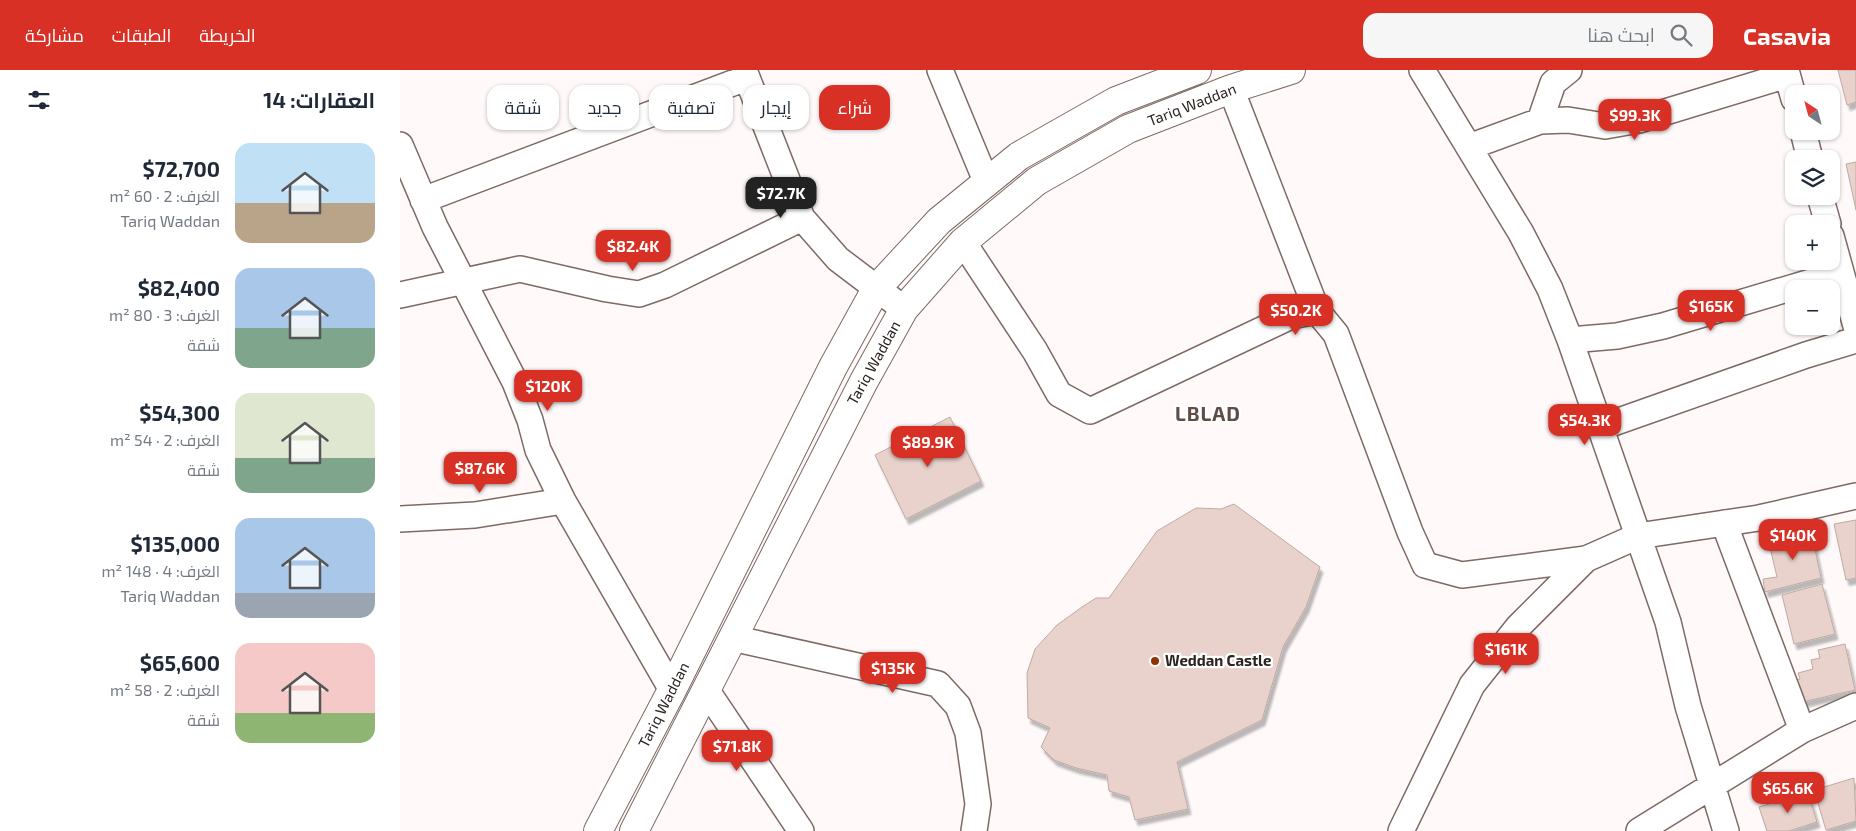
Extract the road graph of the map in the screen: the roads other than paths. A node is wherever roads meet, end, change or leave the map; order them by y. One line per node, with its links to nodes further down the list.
1 (940, 70): 13 (street)
2 (1197, 70): 13 (main road, Tariq Waddan)
3 (1292, 70): 9 (main road, Tariq Waddan)
4 (1422, 70): 12 (street)
5 (1569, 70): 10 (street)
6 (1786, 72): 8 (street); 10 (street)
7 (745, 74): 14 (street); 15 (street)
8 (1790, 85)
9 (1231, 89): 16 (main road, Tariq Waddan); 23 (street)
10 (1540, 121): 12 (street)
11 (400, 146): 14 (street)
12 (1469, 146): 25 (street)
13 (986, 181): 20 (main road, Tariq Waddan)
14 (423, 200): 19 (street)
15 (802, 218): 19 (street); 20 (street)
16 (963, 242): 22 (main road, Tariq Waddan); 23 (street)
17 (1840, 269): 18 (street)
18 (1841, 273): 24 (street); 25 (street)
19 (464, 282): 21 (street); 29 (street)
20 (876, 289): 22 (street); 35 (main road, Tariq Waddan)
21 (400, 295)
22 (904, 309): 34 (main road, Tariq Waddan)
23 (1317, 311): 33 (street)
24 (1856, 326)
25 (1570, 340): 27 (street)
26 (1856, 340): 27 (street)
27 (1599, 428): 32 (street)
28 (1856, 496): 31 (street)
29 (564, 501): 30 (street); 35 (street)
30 (400, 519)
31 (1724, 523): 32 (street); 38 (street)
32 (1638, 536): 33 (street); 39 (street)
33 (1586, 559): 44 (street)
34 (732, 638): 36 (main road, Tariq Waddan); 43 (street)
35 (672, 690): 40 (main road, Tariq Waddan)
36 (707, 691): 41 (main road, Tariq Waddan); 42 (street)
37 (1856, 706): 38 (street)
38 (1802, 730): 39 (street)
39 (1713, 786): 45 (street); 46 (street)
40 (598, 831)
41 (634, 831)
42 (801, 831)
43 (974, 831)
44 (1401, 831)
45 (1640, 831)
46 (1726, 831)

